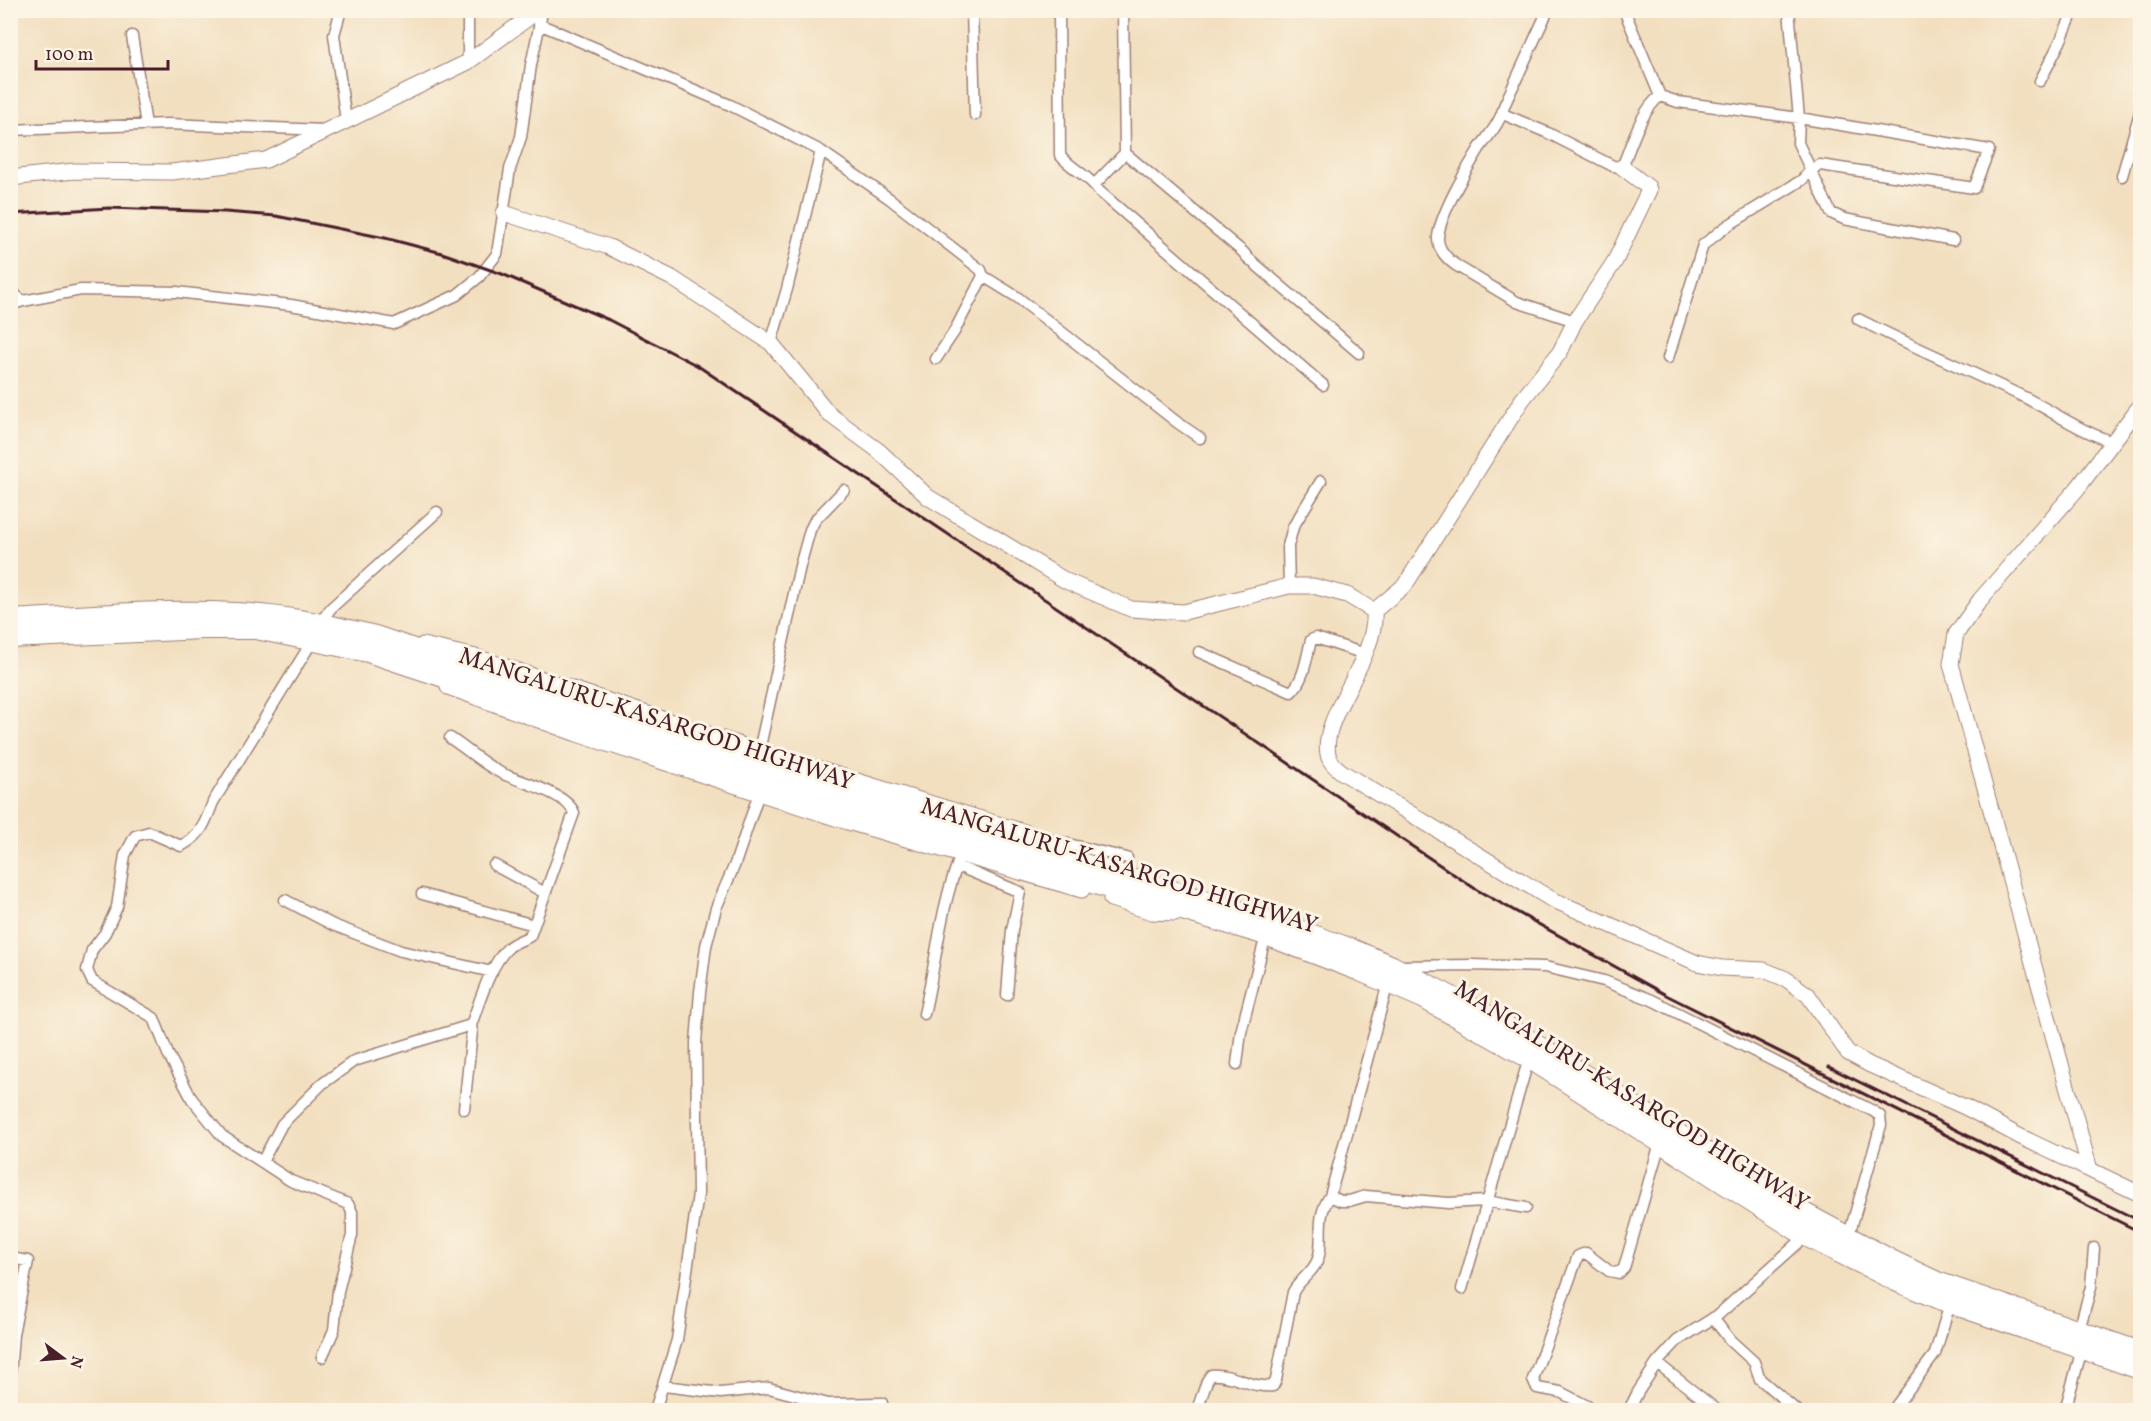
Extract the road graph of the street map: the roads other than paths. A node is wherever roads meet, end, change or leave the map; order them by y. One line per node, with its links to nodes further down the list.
1 (341, 10): 19 (street)
2 (468, 10): 12 (street)
3 (972, 10): 17 (street)
4 (1059, 10): 29 (street)
5 (1123, 10): 24 (street)
6 (1548, 10): 16 (street)
7 (1624, 10): 14 (street)
8 (1789, 10): 18 (street)
9 (2074, 10): 13 (street)
10 (541, 15): 12 (street); 23 (street); 30 (street)
11 (132, 36): 20 (street)
12 (468, 62): 19 (street)
13 (2040, 81)
14 (1660, 96): 18 (street); 25 (street)
15 (2140, 112): 27 (street)
16 (1503, 114): 25 (street); 37 (street)
17 (975, 115)
18 (1799, 118): 26 (street); 26 (street)
19 (346, 121): 22 (street)
20 (146, 125): 21 (street); 22 (street)
21 (10, 130)
22 (329, 130): 28 (street)
23 (821, 151): 32 (street); 38 (street)
24 (1125, 153): 29 (street); 39 (street)
25 (1622, 167): 37 (street)
26 (1810, 171): 31 (street); 40 (street)
27 (2122, 176)
28 (10, 178)
29 (1095, 184): 42 (street)
30 (504, 213): 34 (street); 38 (street)
31 (1953, 240)
32 (983, 276): 41 (street); 44 (street)
33 (10, 291): 34 (street)
34 (23, 301): 35 (street)
35 (10, 306)
36 (1858, 319): 45 (street)
37 (1575, 321): 50 (street)
38 (771, 343): 49 (street)
39 (1359, 353)
40 (1668, 358)
41 (936, 359)
42 (1323, 385)
43 (2140, 406): 45 (street)
44 (1200, 438)
45 (2113, 442): 80 (street)
46 (1321, 481): 49 (street)
47 (844, 490): 58 (street)
48 (437, 512): 52 (street)
49 (1289, 586): 50 (street)
50 (1374, 611): 56 (street)
51 (10, 620): 52 (highway, MANGALURU-KASARGOD HIGHWAY)
52 (317, 631): 53 (highway, MANGALURU-KASARGOD HIGHWAY); 54 (highway, MANGALURU-KASARGOD HIGHWAY); 79 (street)
53 (10, 638)
54 (397, 652): 58 (highway, MANGALURU-KASARGOD HIGHWAY); 58 (street)
55 (1199, 652): 56 (street)
56 (1365, 654): 80 (street)
57 (450, 738): 64 (street)
58 (764, 770): 59 (street); 60 (highway, MANGALURU-KASARGOD HIGHWAY); 62 (street); 67 (highway, MANGALURU-KASARGOD HIGHWAY); 98 (street)
59 (1039, 837): 60 (street); 61 (street)
60 (1054, 855): 71 (highway, MANGALURU-KASARGOD HIGHWAY)
61 (1127, 858)
62 (959, 860): 67 (street); 72 (street); 73 (street)
63 (494, 865): 64 (street)
64 (545, 893): 68 (street)
65 (422, 894): 68 (street)
66 (285, 900): 70 (street)
67 (1202, 916): 69 (highway, MANGALURU-KASARGOD HIGHWAY)
68 (534, 925): 70 (street)
69 (1266, 935): 71 (highway, MANGALURU-KASARGOD HIGHWAY); 76 (street)
70 (492, 972): 74 (street)
71 (1390, 975): 75 (highway, MANGALURU-KASARGOD HIGHWAY); 82 (street); 86 (highway, MANGALURU-KASARGOD HIGHWAY); 86 (street)
72 (1008, 995)
73 (924, 1014)
74 (471, 1025): 77 (street); 79 (street)
75 (1529, 1058): 78 (highway, MANGALURU-KASARGOD HIGHWAY); 83 (street)
76 (1238, 1064)
77 (464, 1109)
78 (1660, 1143): 85 (highway, MANGALURU-KASARGOD HIGHWAY); 103 (street)
79 (262, 1162): 94 (street)
80 (2090, 1170): 81 (street)
81 (2140, 1194)
82 (1330, 1196): 83 (street); 102 (street)
83 (1486, 1201): 84 (street); 89 (street)
84 (1526, 1208)
85 (1806, 1236): 90 (highway, MANGALURU-KASARGOD HIGHWAY); 91 (street)
86 (1848, 1238): 92 (highway, MANGALURU-KASARGOD HIGHWAY)
87 (2094, 1248): 92 (street)
88 (10, 1258): 97 (street)
89 (1462, 1289)
90 (1950, 1303): 92 (highway, MANGALURU-KASARGOD HIGHWAY); 107 (street)
91 (1713, 1318): 95 (street); 106 (street)
92 (2080, 1340): 93 (highway, MANGALURU-KASARGOD HIGHWAY); 96 (highway, MANGALURU-KASARGOD HIGHWAY); 100 (street)
93 (2140, 1352)
94 (322, 1358)
95 (1657, 1364): 104 (street); 105 (street)
96 (2140, 1369)
97 (10, 1374)
98 (664, 1386): 99 (street); 101 (street)
99 (882, 1403)
100 (2065, 1409): 108 (street)
101 (655, 1410)
102 (1197, 1410)
103 (1594, 1410)
104 (1629, 1410)
105 (1717, 1410)
106 (1796, 1410)
107 (1893, 1410)
108 (2053, 1410)

